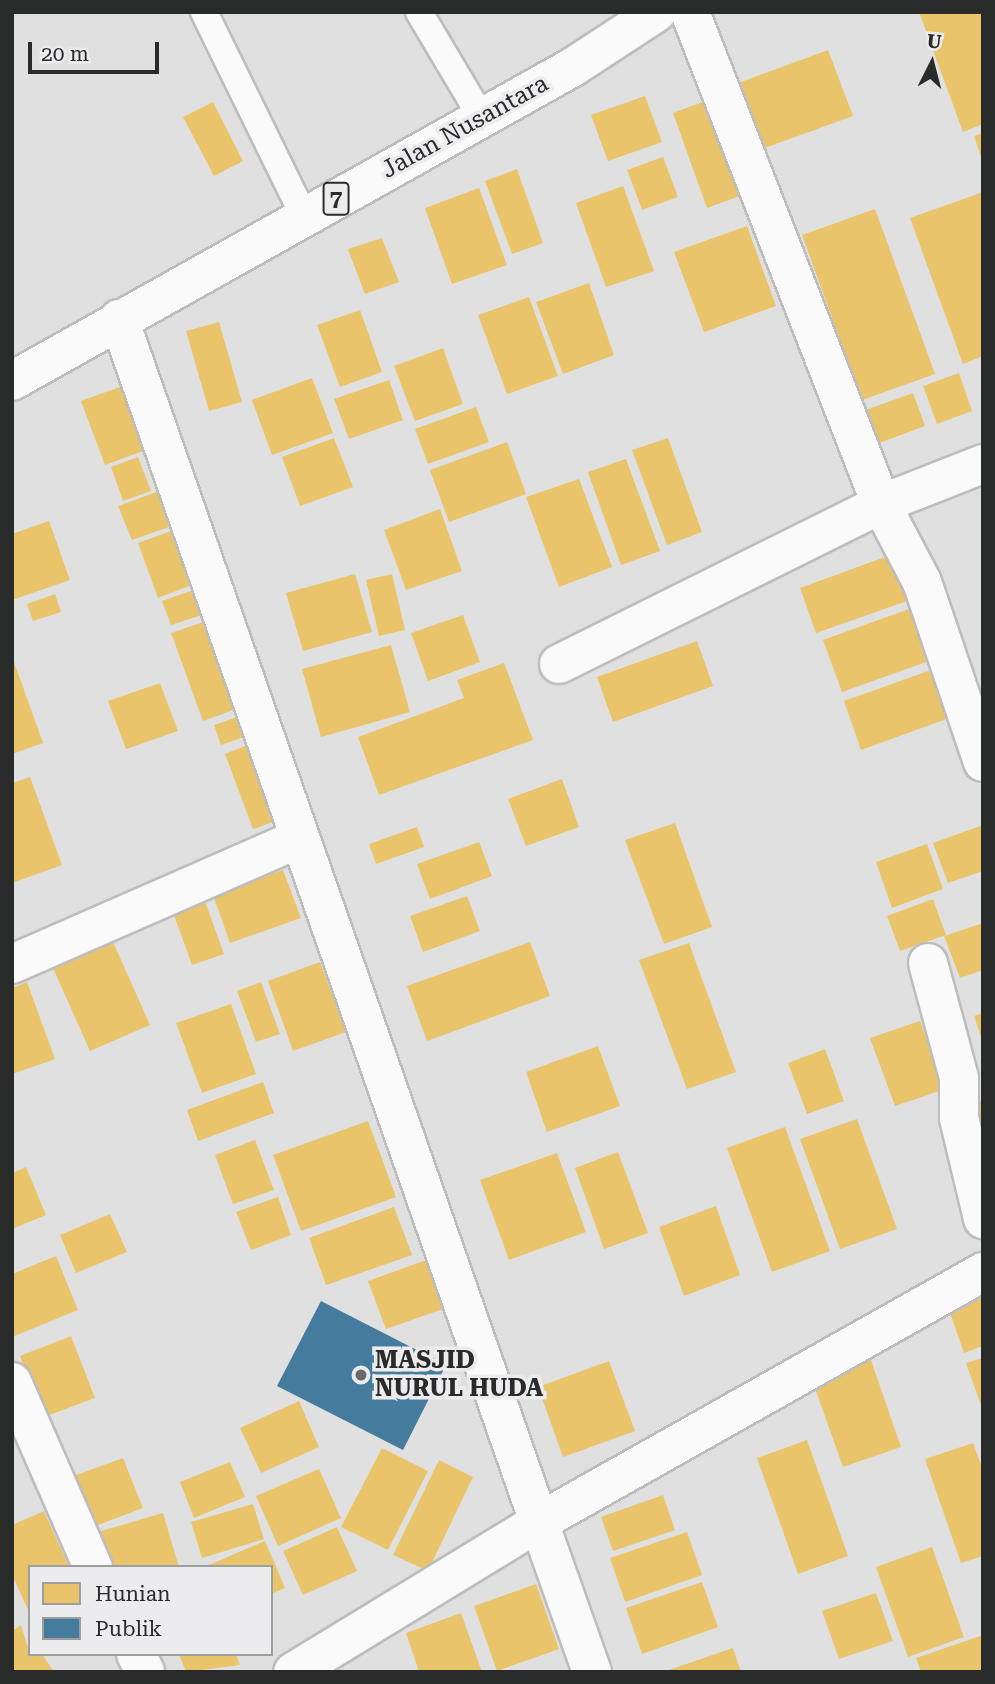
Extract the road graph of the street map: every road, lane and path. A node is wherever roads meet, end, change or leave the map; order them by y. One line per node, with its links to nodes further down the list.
1 (204, 12): 6 (lane)
2 (419, 12): 5 (lane)
3 (657, 12): 5 (main road, Jalan Nusantara / 7)
4 (690, 12): 10 (main road)
5 (482, 118): 6 (main road, Jalan Nusantara / 7)
6 (304, 216): 7 (main road, Jalan Nusantara / 7)
7 (119, 319): 8 (main road, Jalan Nusantara / 7); 13 (main road)
8 (12, 382)
9 (983, 464): 10 (main road)
10 (881, 504): 11 (main road); 12 (main road)
11 (559, 664)
12 (983, 762)
13 (300, 838): 15 (main road); 19 (main road)
14 (928, 963): 16 (main road)
15 (12, 964)
16 (983, 1219)
17 (983, 1272): 19 (main road)
18 (12, 1382): 20 (main road)
19 (539, 1522): 23 (main road); 24 (main road)
20 (92, 1565)
21 (137, 1656): 22 (main road)
22 (145, 1672)
23 (293, 1672)
24 (592, 1672)

